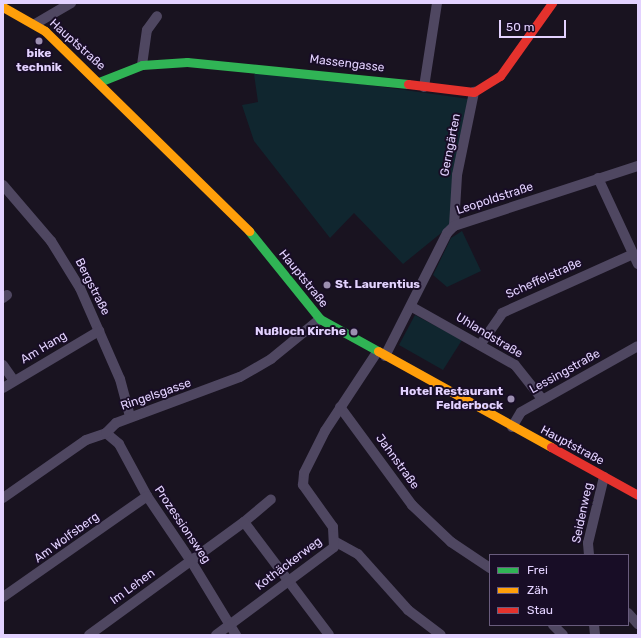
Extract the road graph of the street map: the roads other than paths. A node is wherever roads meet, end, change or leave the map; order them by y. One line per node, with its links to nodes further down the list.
1 (71, 3): 6 (street)
2 (437, 3): 9 (street)
3 (552, 3): 10 (main road)
4 (3, 8): 6 (main road, Hauptstraße)
5 (157, 16): 7 (street)
6 (35, 24): 8 (main road, Hauptstraße)
7 (142, 65): 8 (main road, Massengasse); 9 (main road, Massengasse)
8 (99, 82): 18 (main road, Hauptstraße)
9 (424, 87): 10 (main road, Massengasse)
10 (474, 92): 14 (street, Gerngärten)
11 (638, 166): 12 (street, Leopoldstraße)
12 (598, 178): 14 (street, Leopoldstraße); 15 (street)
13 (3, 185): 19 (street, Bergstraße)
14 (454, 226): 17 (street, Leopoldstraße)
15 (633, 254): 16 (street); 20 (street, Scheffelstraße)
16 (638, 264)
17 (412, 307): 20 (street, Uhlandstraße); 22 (street, Leopoldstraße)
18 (320, 320): 22 (main road, Hauptstraße); 28 (street, Ringelsgasse)
19 (99, 331): 24 (street, Am Hang); 28 (street, Bergstraße)
20 (480, 345): 26 (street, Uhlandstraße)
21 (638, 346): 26 (street, Lessingstraße)
22 (381, 354): 27 (street); 29 (main road, Hauptstraße)
23 (3, 365): 24 (street)
24 (14, 381): 25 (street, Am Hang)
25 (3, 388)
26 (542, 399): 29 (street, Lessingstraße)
27 (340, 407): 37 (street, Kothäckerweg); 40 (street, Jahnstraße)
28 (130, 417): 30 (street, Ringelsgasse)
29 (512, 427): 31 (main road, Hauptstraße)
30 (106, 433): 33 (street, Prozessionsweg); 34 (street, Ringelsgasse)
31 (604, 477): 32 (main road, Hauptstraße); 38 (street, Seidenweg)
32 (638, 495)
33 (147, 496): 39 (street, Prozessionsweg); 42 (street, Am Wolfsberg)
34 (3, 498)
35 (271, 499): 36 (street, Im Lehen)
36 (244, 522): 39 (street, Im Lehen); 41 (street)
37 (336, 542): 41 (street, Kothäckerweg); 51 (street)
38 (588, 554)
39 (191, 561): 45 (street, Prozessionsweg); 47 (street, Im Lehen)
40 (489, 567)
41 (289, 580): 45 (street, Kothäckerweg); 50 (street)
42 (3, 597)
43 (629, 615): 44 (street)
44 (638, 624)
45 (230, 625): 48 (street); 49 (street, Prozessionsweg)
46 (554, 626): 52 (street)
47 (89, 635)
48 (216, 635)
49 (236, 635)
50 (329, 635)
51 (441, 635)
52 (563, 635)

